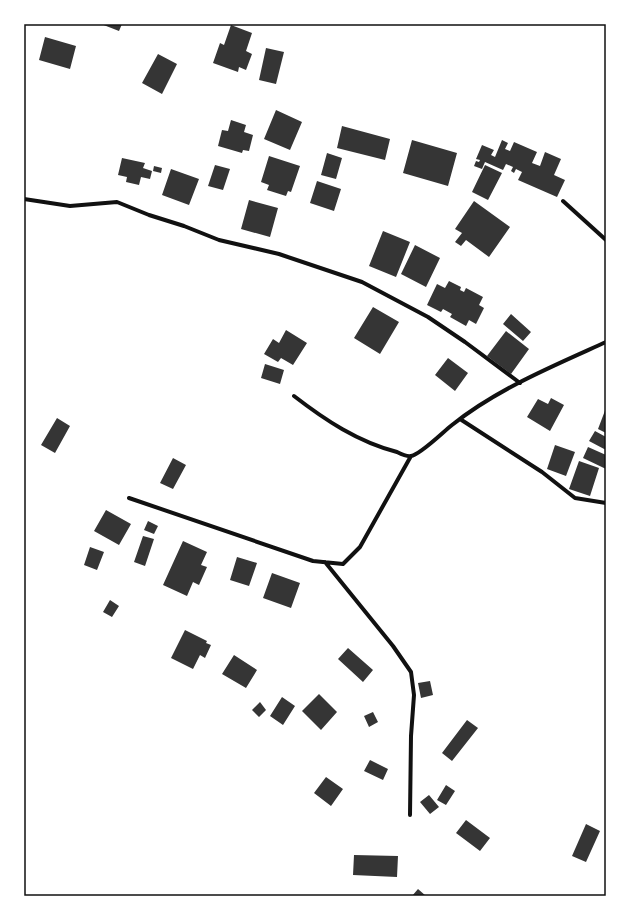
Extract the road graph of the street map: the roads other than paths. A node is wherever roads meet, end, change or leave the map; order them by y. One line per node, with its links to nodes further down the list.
1 (24, 199): 5 (street)
2 (563, 201): 3 (street)
3 (606, 240)
4 (606, 342): 5 (street)
5 (520, 383): 7 (street)
6 (294, 396): 8 (street)
7 (460, 419): 8 (street); 10 (street)
8 (411, 456): 11 (street)
9 (129, 498): 11 (street)
10 (606, 503)
11 (325, 562): 12 (street)
12 (410, 815)

